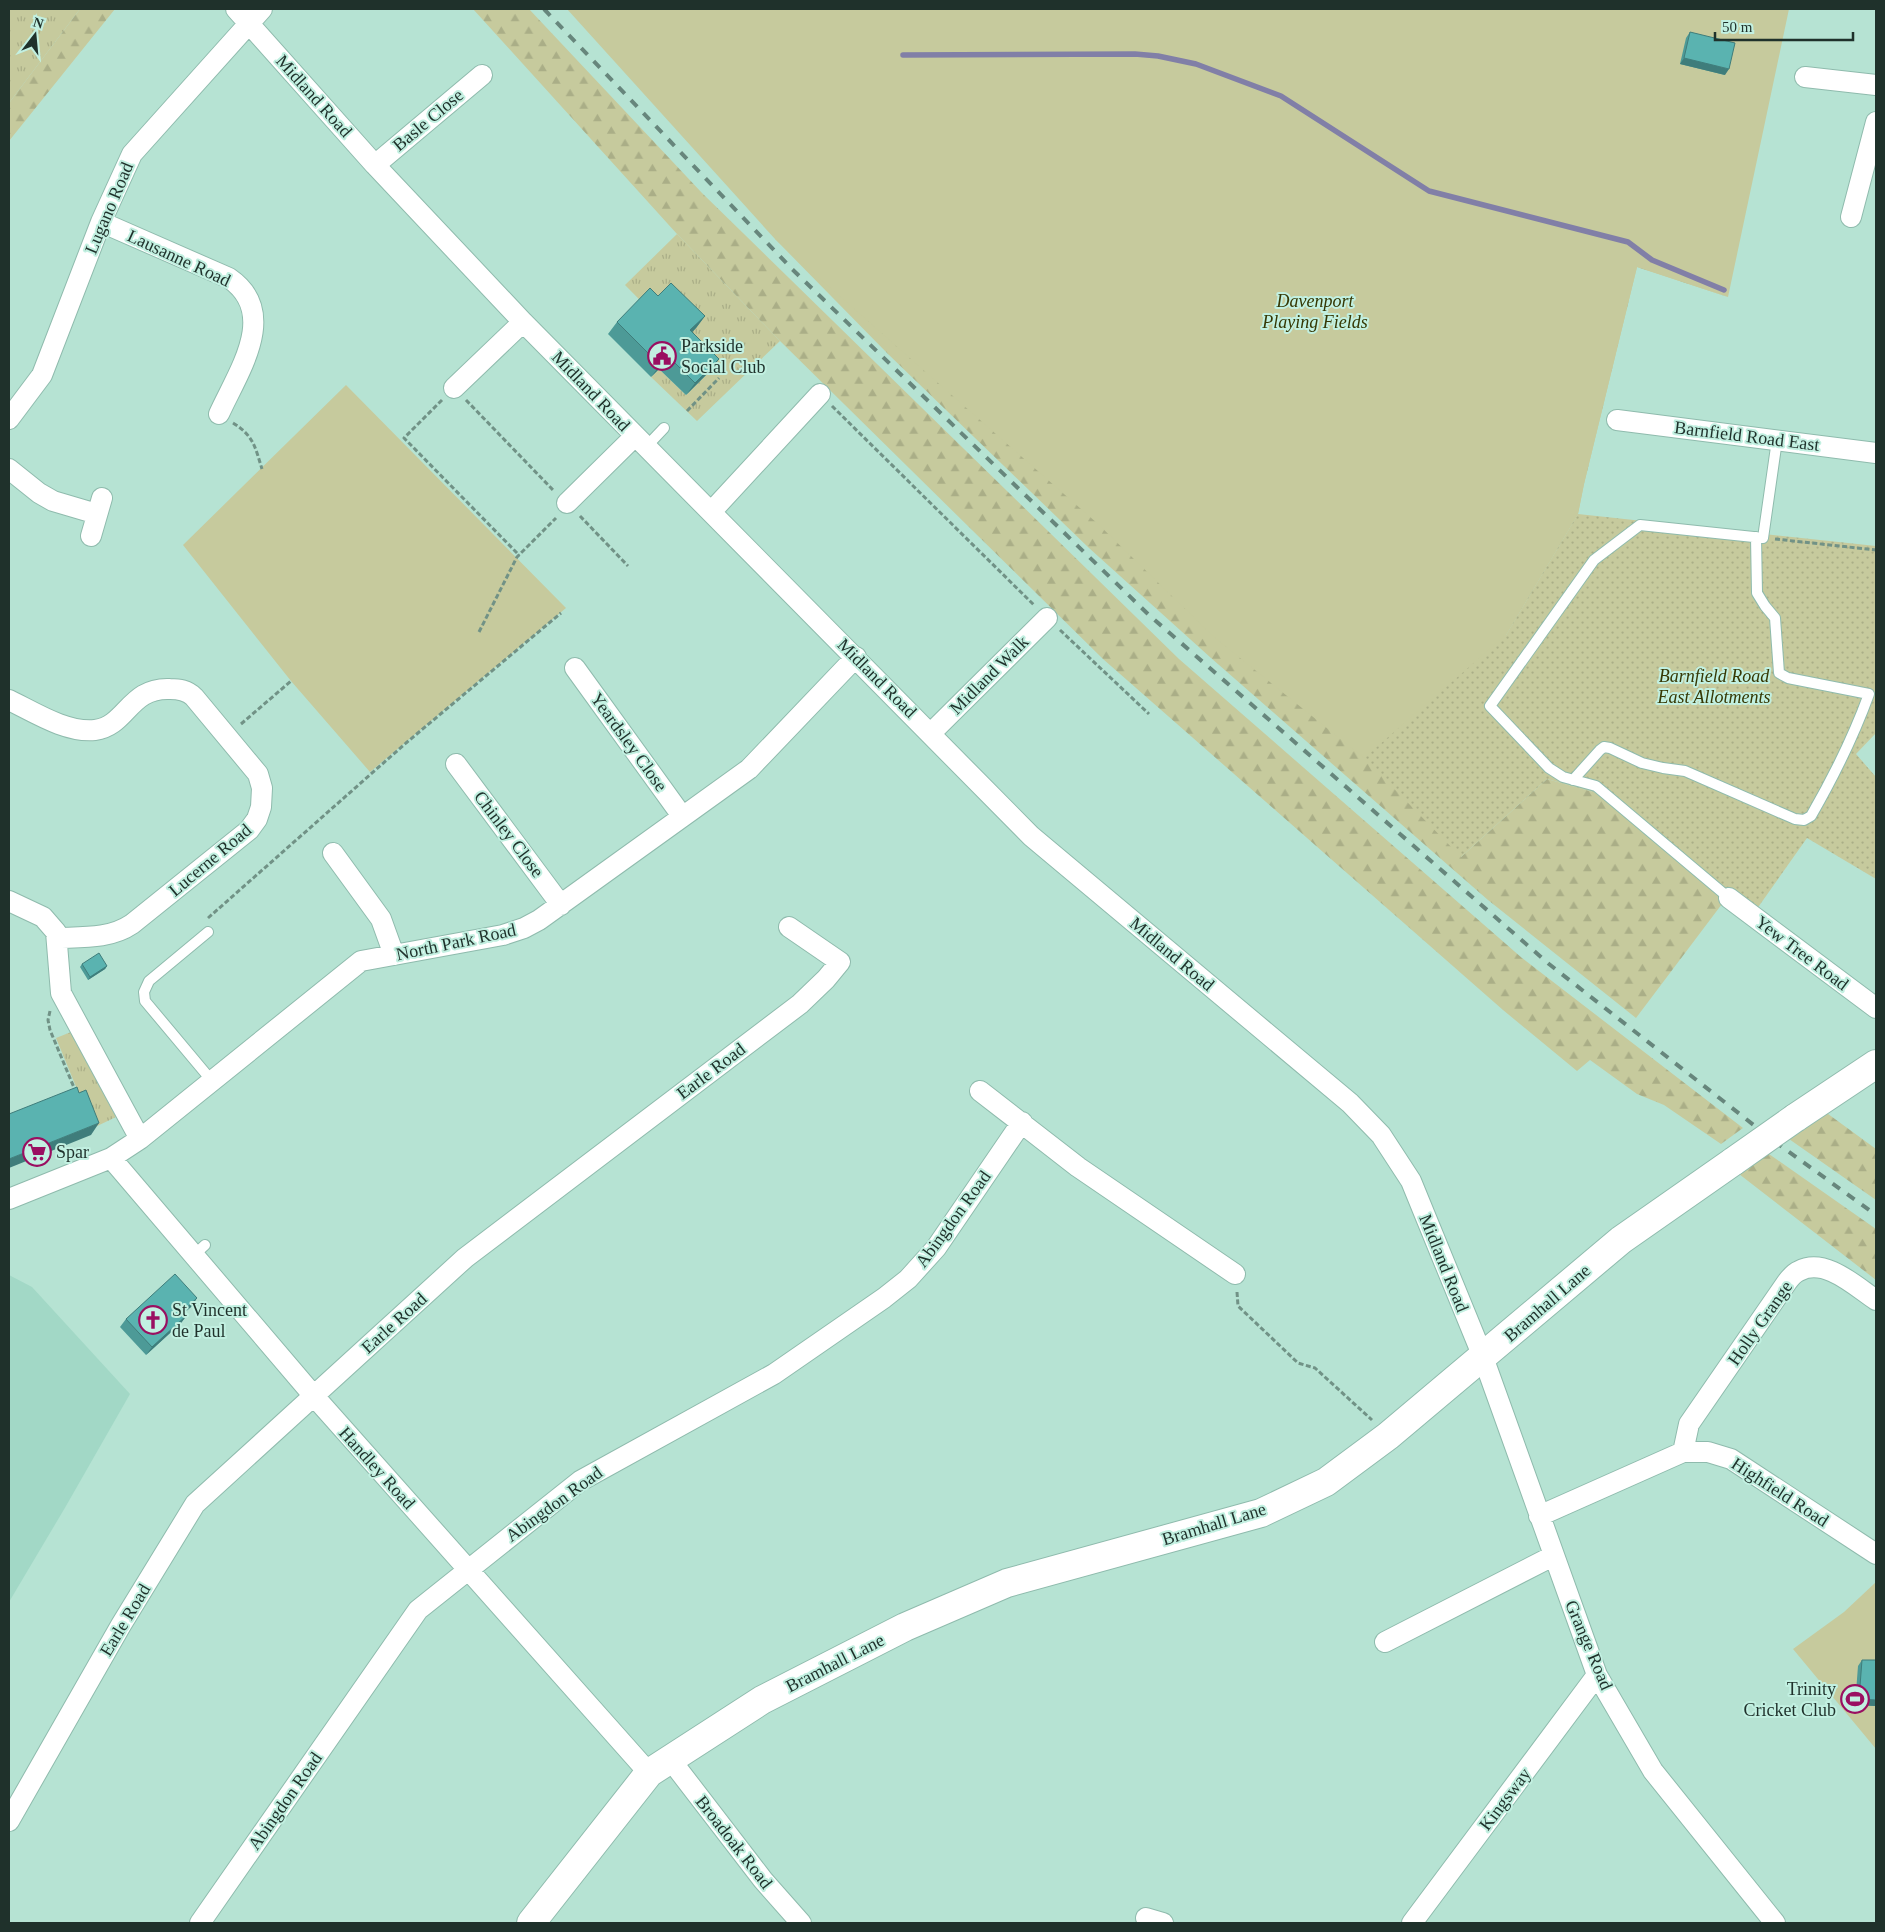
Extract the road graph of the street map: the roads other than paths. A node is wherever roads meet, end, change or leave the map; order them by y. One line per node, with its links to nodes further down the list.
1 (249, 13): 6 (street, Midland Road); 8 (street, Lugano Road)
2 (482, 75): 6 (street, Basle Close)
3 (1805, 77): 4 (street)
4 (1876, 85)
5 (1876, 122): 7 (street)
6 (375, 165): 9 (street, Midland Road)
7 (1851, 217)
8 (102, 222): 12 (street, Lausanne Road); 13 (street, Lugano Road)
9 (523, 322): 10 (street); 17 (street, Midland Road)
10 (454, 388)
11 (820, 394): 21 (street)
12 (219, 414)
13 (9, 419)
14 (1617, 420): 16 (street, Barnfield Road East)
15 (664, 428): 17 (lane)
16 (1777, 440): 18 (street, Barnfield Road East); 23 (lane)
17 (640, 442): 20 (street); 21 (street, Midland Road)
18 (1876, 453)
19 (9, 469): 22 (street)
20 (568, 504)
21 (711, 512): 25 (street, Midland Road)
22 (91, 536)
23 (1760, 537): 27 (lane); 31 (lane)
24 (1047, 618): 29 (street, Midland Walk)
25 (856, 657): 29 (street, Midland Road); 32 (street, North Park Road)
26 (575, 668): 32 (street, Yeardsley Close)
27 (1873, 695): 31 (lane)
28 (9, 700): 39 (street, Lucerne Road)
29 (931, 733): 51 (street, Midland Road)
30 (456, 764): 36 (street, Chinley Close)
31 (1573, 780): 34 (lane)
32 (682, 816): 36 (street, North Park Road)
33 (334, 853): 40 (street)
34 (1729, 898): 41 (street, Yew Tree Road)
35 (9, 901): 39 (street)
36 (561, 905): 40 (street, North Park Road)
37 (789, 926): 52 (street, Earle Road)
38 (208, 932): 43 (lane)
39 (58, 938): 46 (street)
40 (394, 954): 43 (street, North Park Road)
41 (1876, 1008)
42 (1876, 1064): 51 (main road, Bramhall Lane, bridge)
43 (212, 1081): 46 (street, North Park Road)
44 (980, 1091): 45 (street)
45 (1022, 1122): 49 (street); 57 (street, Abingdon Road)
46 (140, 1139): 47 (street, North Park Road)
47 (111, 1158): 48 (street, North Park Road); 52 (street, Handley Road)
48 (9, 1199)
49 (1236, 1274)
50 (1876, 1300): 53 (street, Holly Grange)
51 (1483, 1357): 54 (street, Grange Road); 60 (main road, Bramhall Lane)
52 (313, 1395): 57 (street, Handley Road); 61 (street, Earle Road)
53 (1683, 1452): 54 (street, Highfield Road); 55 (street, Highfield Road)
54 (1539, 1516): 56 (street, Grange Road)
55 (1876, 1554)
56 (1553, 1556): 58 (street); 59 (street, Grange Road)
57 (467, 1569): 60 (street, Handley Road); 62 (street, Abingdon Road)
58 (1385, 1642)
59 (1597, 1674): 65 (street, Kingsway); 66 (street, Grange Road)
60 (659, 1766): 63 (main road, Bramhall Lane); 64 (street, Broadoak Road)
61 (9, 1822)
62 (200, 1923)
63 (531, 1923)
64 (801, 1923)
65 (1412, 1923)
66 (1775, 1923)

